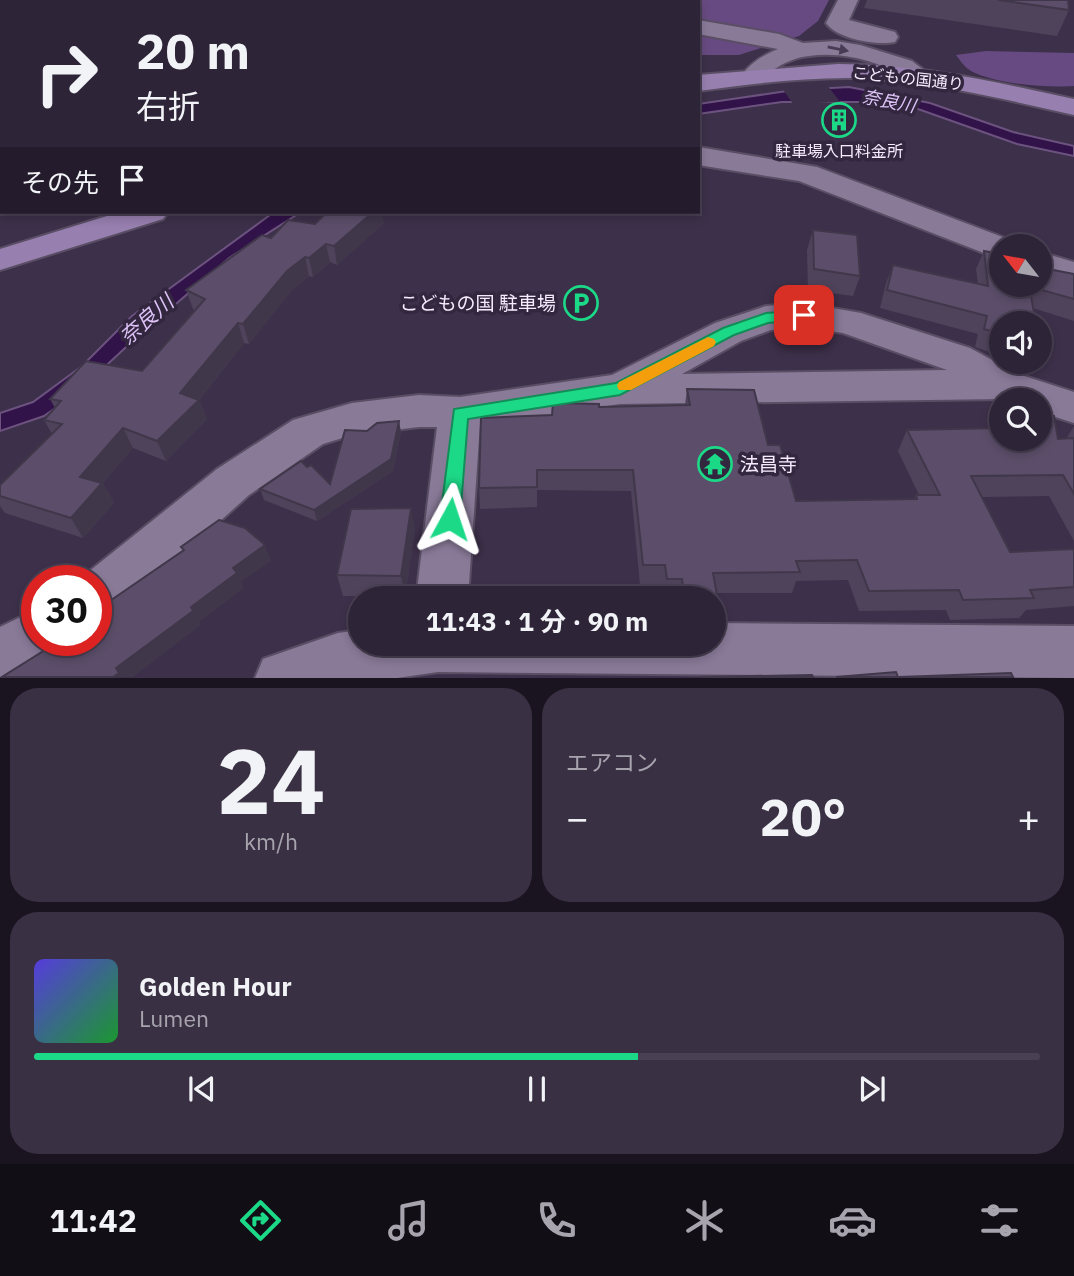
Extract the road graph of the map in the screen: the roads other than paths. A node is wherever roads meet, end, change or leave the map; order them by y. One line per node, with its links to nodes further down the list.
1 (848, 0): 7 (street)
2 (700, 27): 3 (street)
3 (800, 50): 4 (street); 5 (street, one-way to 5)
4 (754, 75): 5 (main road, こどもの国通り); 6 (main road, こどもの国通り)
5 (921, 77): 7 (main road, こどもの国通り)
6 (700, 83)
7 (958, 83): 8 (main road, こどもの国通り)
8 (1074, 107)
9 (700, 156): 11 (street)
10 (146, 214): 12 (main road)
11 (989, 243)
12 (0, 260)
13 (1052, 266): 14 (street)
14 (1074, 274)
15 (1004, 384): 16 (street); 16 (street); 17 (street)
16 (620, 389): 18 (street)
17 (1074, 408)
18 (460, 413): 19 (street); 20 (street)
19 (112, 584)
20 (444, 586)
21 (21, 645): 25 (street)
22 (726, 646): 23 (street)
23 (1074, 652)
24 (355, 656): 26 (street)
25 (0, 658)
26 (283, 677)

